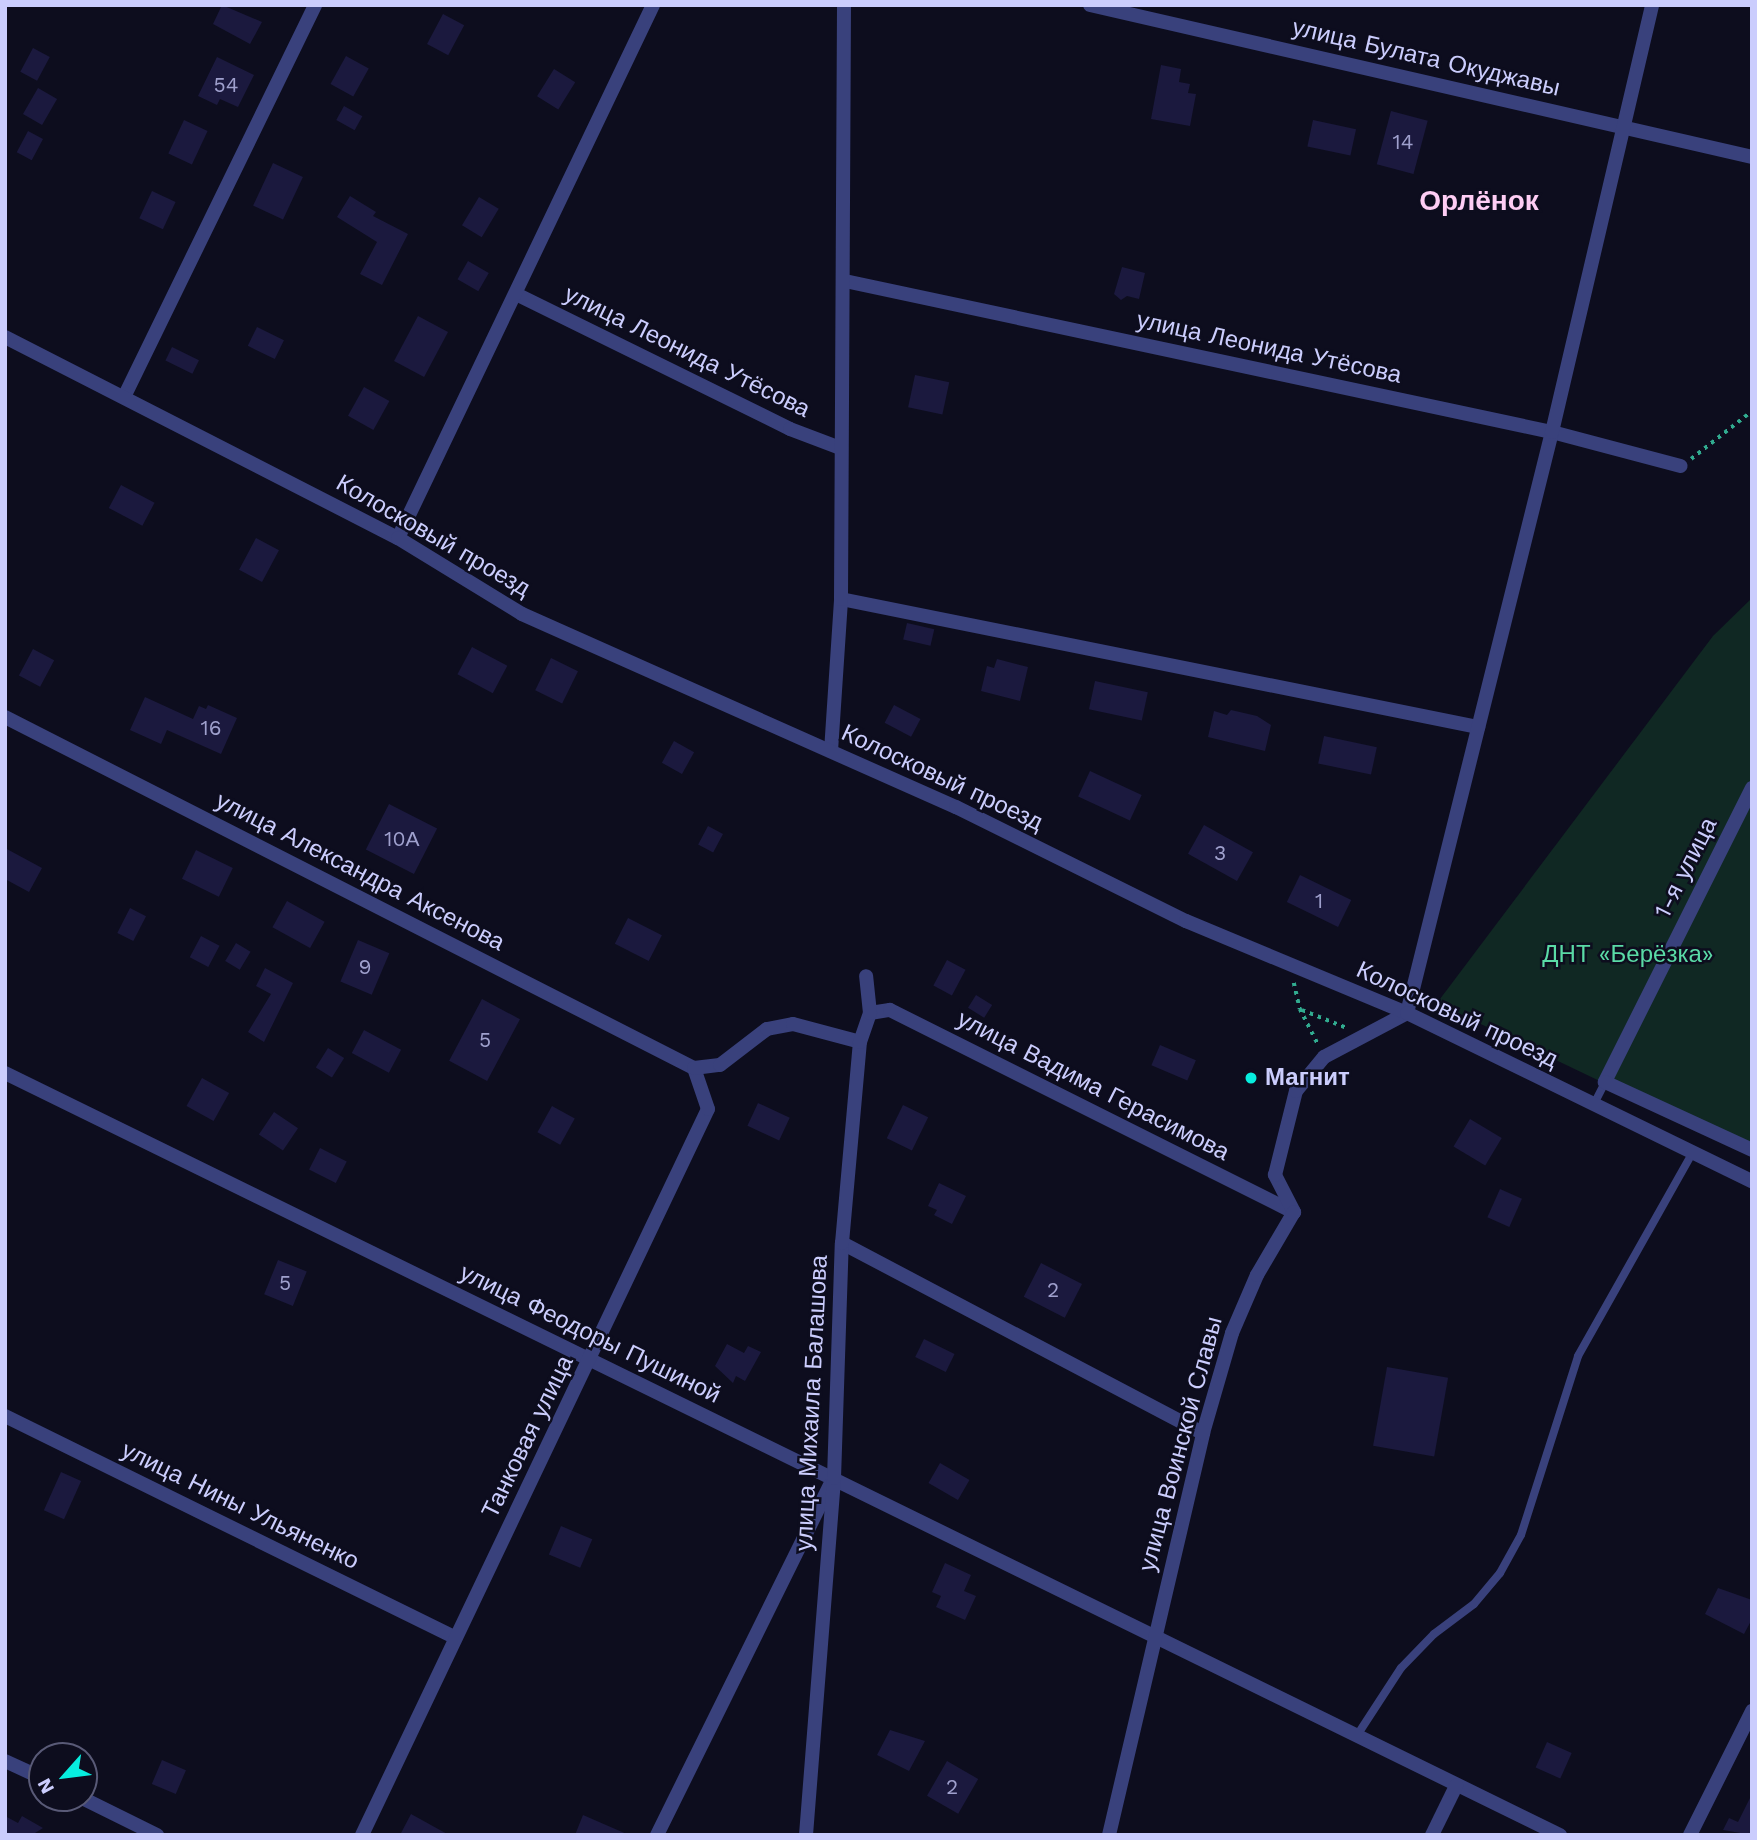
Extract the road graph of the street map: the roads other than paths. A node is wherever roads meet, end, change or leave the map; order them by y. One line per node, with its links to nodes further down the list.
1 (315, 5): 11 (street)
2 (653, 5): 9 (street)
3 (844, 5): 8 (street, улица Леонида Утёсова)
4 (1090, 5): 6 (street, улица Булата Окуджавы)
5 (1653, 5): 6 (street)
6 (1621, 126): 7 (street, улица Булата Окуджавы); 12 (street)
7 (1752, 157)
8 (845, 281): 12 (street, улица Леонида Утёсова); 13 (street, улица Леонида Утёсова)
9 (516, 294): 13 (street, улица Леонида Утёсова); 15 (street)
10 (5, 337): 11 (street, Колосковый проезд)
11 (125, 395): 15 (street, Колосковый проезд)
12 (1552, 432): 14 (street, улица Леонида Утёсова); 18 (street)
13 (840, 448): 16 (street, улица Леонида Утёсова)
14 (1681, 467)
15 (398, 538): 19 (street, Колосковый проезд)
16 (841, 599): 18 (street); 19 (street, улица Леонида Утёсова)
17 (5, 717): 25 (street, улица Александра Аксенова)
18 (1478, 727): 23 (street)
19 (831, 751): 23 (street, Колосковый проезд)
20 (1752, 788): 27 (street, 1-я улица)
21 (866, 976): 22 (street, улица Михаила Балашова)
22 (870, 1013): 24 (street, улица Михаила Балашова); 32 (street, улица Вадима Герасимова)
23 (1407, 1013): 28 (street, Колосковый проезд); 32 (street)
24 (860, 1042): 25 (street); 33 (street, улица Михаила Балашова)
25 (694, 1068): 34 (street, Танковая улица)
26 (5, 1073): 34 (street, улица Феодоры Пушиной)
27 (1605, 1082): 28 (lane); 29 (street)
28 (1594, 1104): 30 (street, Колосковый проезд)
29 (1752, 1150)
30 (1693, 1152): 31 (street, Колосковый проезд); 41 (lane)
31 (1752, 1181)
32 (1294, 1212): 36 (street, улица Воинской Славы)
33 (842, 1243): 36 (street); 37 (street, улица Михаила Балашова)
34 (591, 1361): 37 (street, улица Феодоры Пушиной); 38 (street, Танковая улица)
35 (5, 1416): 38 (street, улица Нины Ульяненко)
36 (1203, 1433): 39 (street, улица Воинской Славы)
37 (834, 1478): 39 (street, улица Феодоры Пушиной); 48 (street); 49 (street, улица Михаила Балашова)
38 (454, 1637): 47 (street, Танковая улица)
39 (1154, 1637): 41 (street, улица Феодоры Пушиной); 50 (street, улица Воинской Славы)
40 (1752, 1711): 53 (street)
41 (1356, 1737): 44 (street, улица Феодоры Пушиной)
42 (5, 1761): 43 (street)
43 (28, 1772)
44 (1456, 1786): 51 (street); 52 (street, улица Феодоры Пушиной)
45 (98, 1806): 46 (street)
46 (157, 1835)
47 (362, 1835)
48 (657, 1835)
49 (806, 1835)
50 (1109, 1835)
51 (1432, 1835)
52 (1560, 1835)
53 (1690, 1835)

